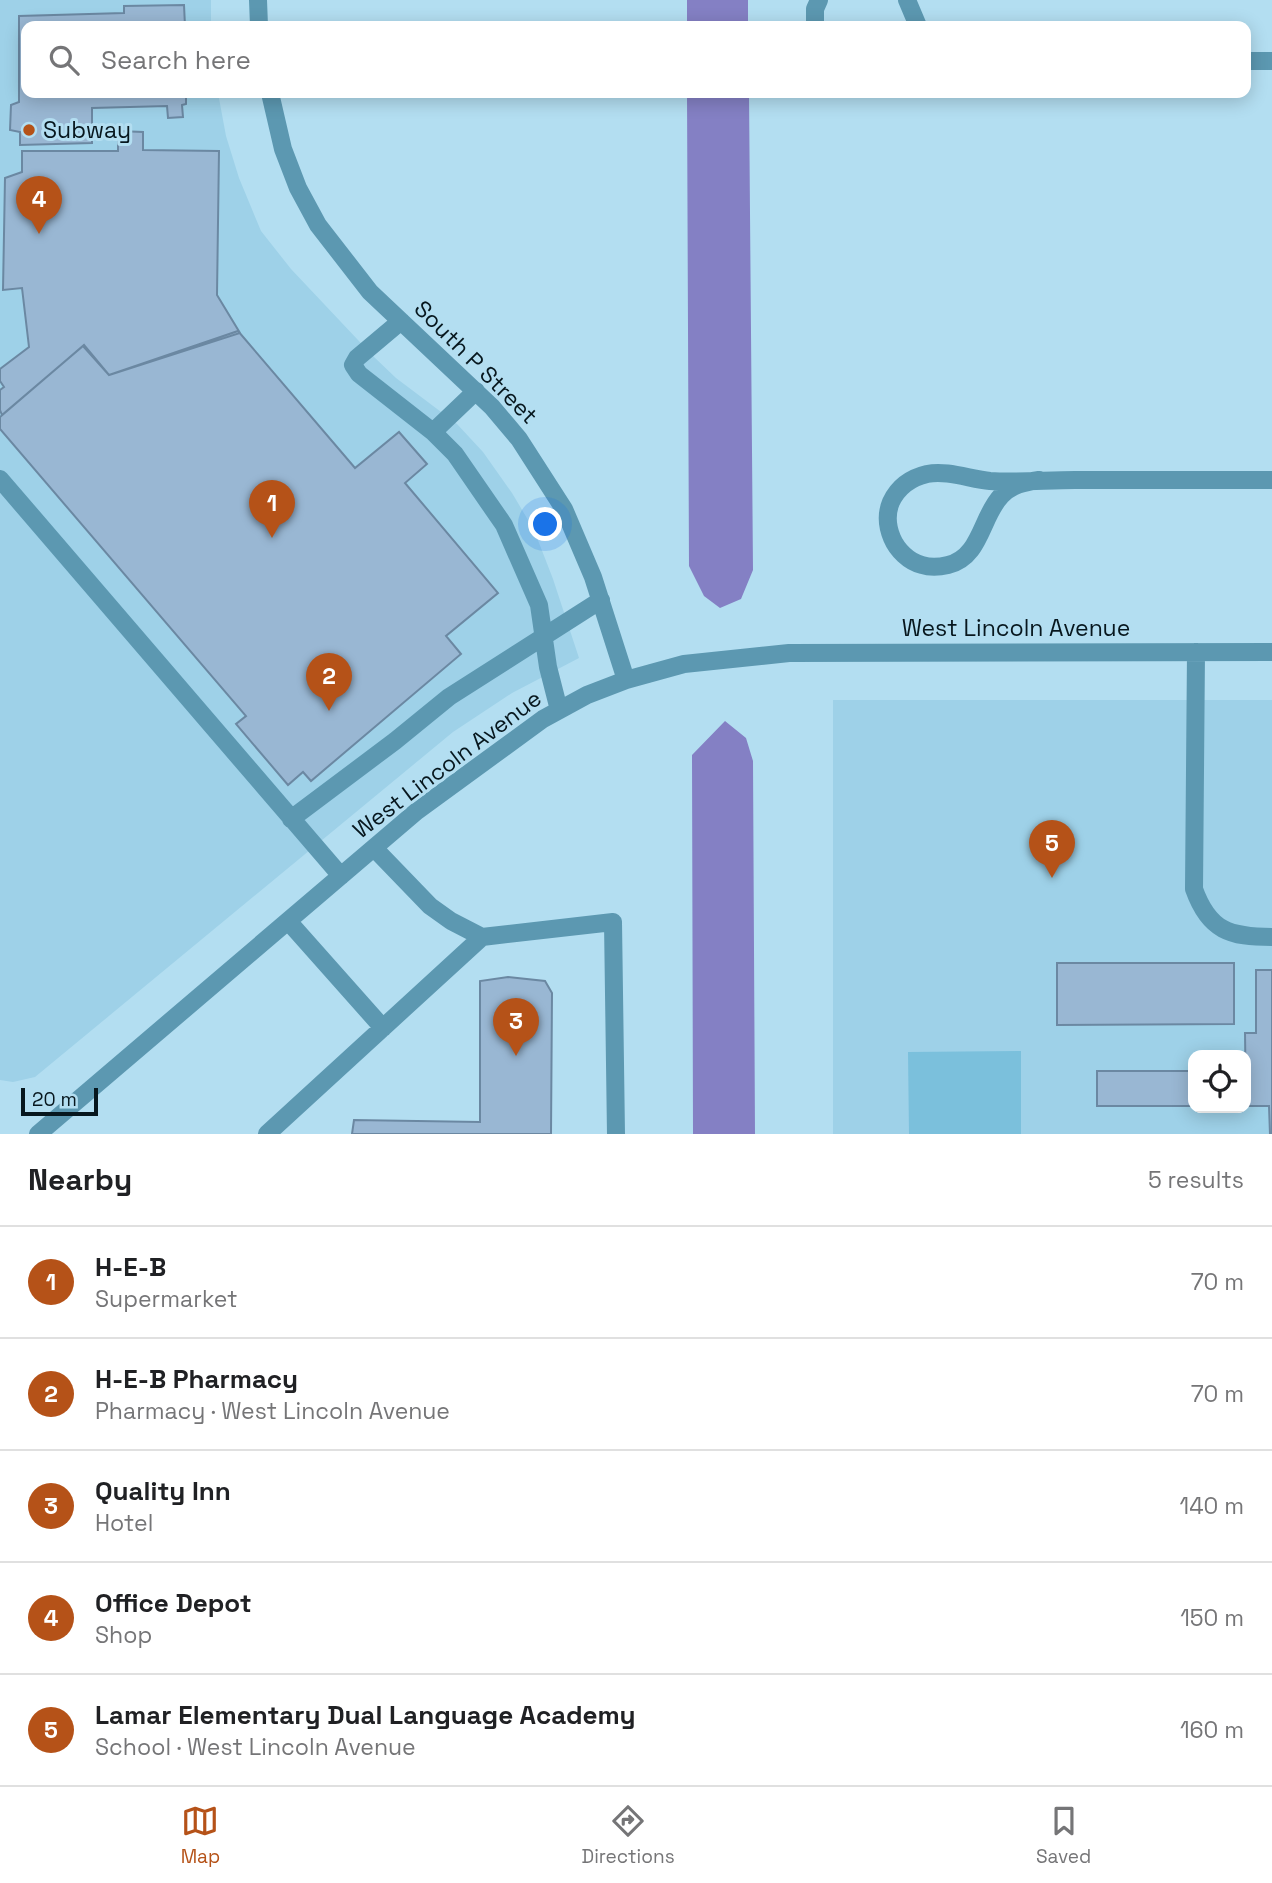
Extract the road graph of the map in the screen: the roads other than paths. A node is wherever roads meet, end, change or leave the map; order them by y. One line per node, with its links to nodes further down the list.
1 (258, 0): 4 (street)
2 (819, 0): 5 (street)
3 (907, 0): 6 (street)
4 (259, 21)
5 (815, 21)
6 (916, 21)
7 (1251, 61): 8 (street)
8 (1272, 61)
9 (271, 98): 10 (street, South P Street)
10 (401, 321): 11 (street, South P Street); 12 (street)
11 (476, 391): 12 (street); 16 (street, South P Street)
12 (433, 432): 17 (street)
13 (0, 479): 22 (street)
14 (1039, 480): 14 (street); 15 (street)
15 (1272, 480)
16 (601, 600): 17 (street); 20 (street, South P Street)
17 (543, 637): 21 (street); 22 (street)
18 (1196, 652): 19 (street, West Lincoln Avenue); 20 (street, West Lincoln Avenue); 27 (street)
19 (1272, 652)
20 (626, 680): 21 (street, West Lincoln Avenue)
21 (559, 710): 23 (street, West Lincoln Avenue)
22 (291, 818): 24 (street)
23 (374, 848): 24 (street, West Lincoln Avenue); 26 (street)
24 (341, 876): 25 (street, West Lincoln Avenue)
25 (288, 921): 28 (street); 29 (street, West Lincoln Avenue)
26 (482, 937): 28 (street); 31 (street)
27 (1272, 937)
28 (383, 1028): 30 (street)
29 (38, 1134)
30 (267, 1134)
31 (616, 1134)

